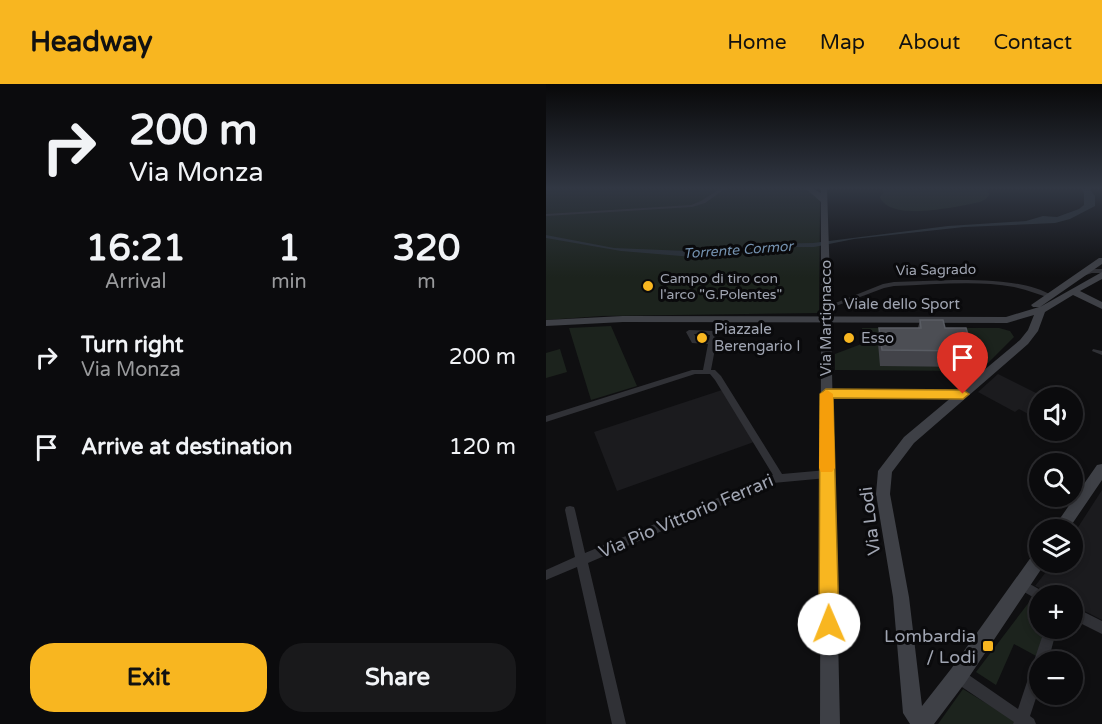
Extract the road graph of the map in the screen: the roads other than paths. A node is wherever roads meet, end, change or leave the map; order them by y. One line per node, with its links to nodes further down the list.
1 (825, 218): 8 (street, Via Martignacco)
2 (1102, 260): 4 (street)
3 (1102, 273): 4 (street); 5 (street)
4 (1083, 274): 5 (street)
5 (1069, 289): 6 (street, Viale dello Sport); 7 (street); 9 (street, Viale dello Sport)
6 (1050, 296): 8 (street, Via Sagrado); 9 (street, Viale dello Sport)
7 (1102, 306)
8 (826, 310): 16 (street, Via Martignacco, bridge)
9 (1035, 310): 10 (street, Viale dello Sport); 11 (street, Viale dello Sport); 13 (street)
10 (970, 319): 11 (street, Viale dello Sport); 12 (street, Viale dello Sport)
11 (1007, 320): 13 (street)
12 (546, 323)
13 (1029, 333): 17 (street, Via Lodi)
14 (711, 342): 15 (street)
15 (706, 371): 18 (street); 21 (street)
16 (826, 394): 17 (street); 20 (street, Via Martignacco)
17 (963, 394): 35 (street, Via Lodi)
18 (546, 419)
19 (1102, 469): 23 (street)
20 (827, 474): 21 (street, Via Pio Vittorio Ferrari); 33 (street, Via Martignacco)
21 (779, 477): 24 (street, Via Pio Vittorio Ferrari)
22 (570, 510): 24 (street, Via Pio Vittorio Ferrari)
23 (1067, 519)
24 (582, 560): 26 (street, Via Pio Vittorio Ferrari); 36 (street, Via Pio Vittorio Ferrari)
25 (1029, 573): 27 (street)
26 (546, 575)
27 (1021, 584): 28 (street); 31 (street)
28 (1029, 589)
29 (1083, 618): 30 (street)
30 (1102, 627)
31 (958, 676): 34 (street); 35 (street)
32 (1029, 704): 34 (street)
33 (832, 720)
34 (1024, 722)
35 (922, 723)
36 (619, 724)

